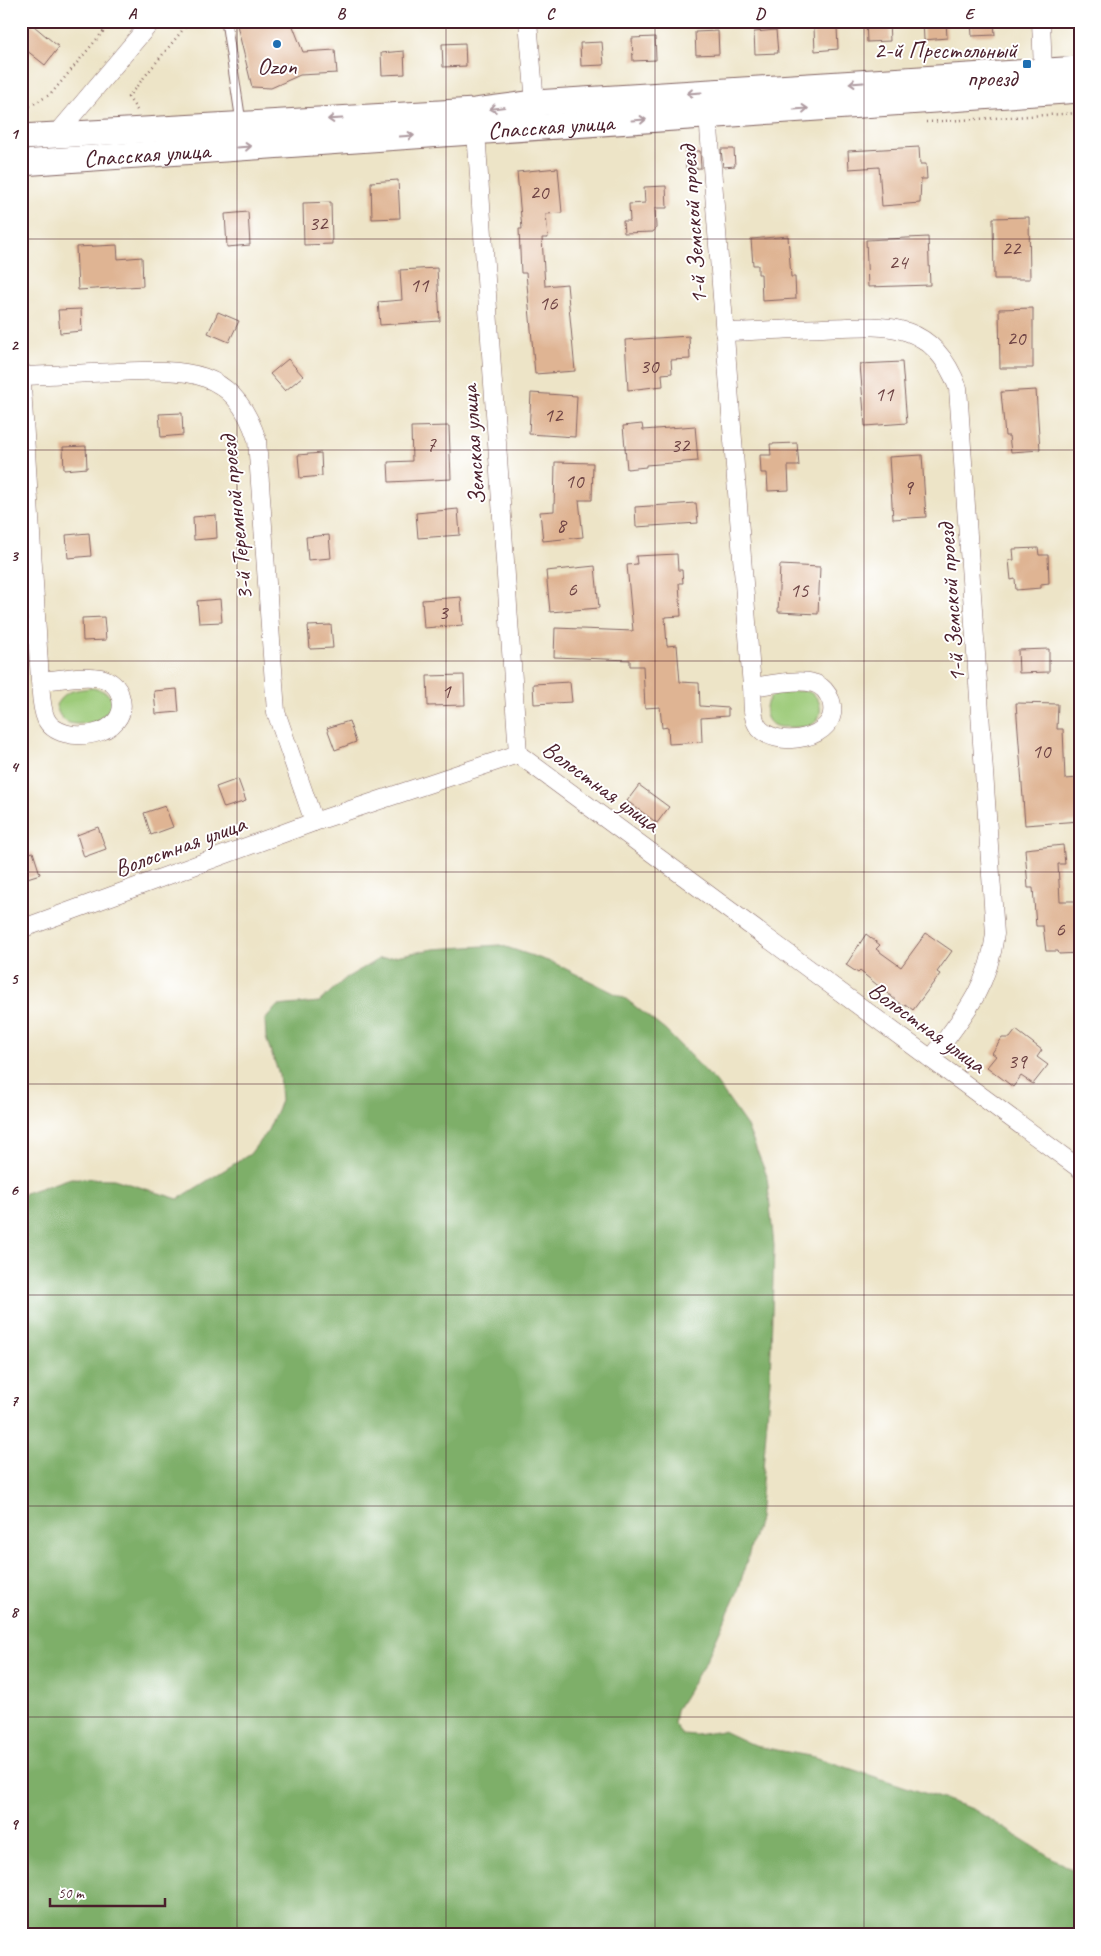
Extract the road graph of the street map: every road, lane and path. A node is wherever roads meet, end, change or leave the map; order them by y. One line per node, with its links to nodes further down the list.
1 (112, 21): 10 (path)
2 (152, 21): 14 (street)
3 (226, 21): 12 (lane)
4 (528, 21): 9 (street)
5 (1041, 21): 7 (street)
6 (1080, 69): 7 (street, Спасская улица)
7 (1043, 71): 9 (street, Спасская улица, one-way to 9)
8 (1080, 90): 11 (street, Спасская улица, one-way to 8)
9 (534, 103): 12 (street, Спасская улица, one-way to 12)
10 (21, 111)
11 (708, 115): 13 (street, Спасская улица, one-way to 11); 18 (street, 1-й Земской проезд)
12 (241, 125): 14 (street, Спасская улица)
13 (476, 131): 16 (street, Спасская улица, one-way to 13); 23 (street, Земская улица)
14 (56, 136): 15 (street, Спасская улица); 16 (street)
15 (21, 137)
16 (53, 160): 17 (street, Спасская улица)
17 (21, 163)
18 (724, 332): 22 (street, 1-й Земской проезд); 26 (street, 1-й Земской проезд)
19 (21, 370): 20 (street)
20 (22, 376): 21 (street); 24 (street, 3-й Теремной проезд)
21 (40, 681): 21 (street)
22 (752, 687): 22 (street, 1-й Земской проезд)
23 (518, 754): 24 (street, Волостная улица); 26 (street, Волостная улица)
24 (314, 822): 25 (street, Волостная улица)
25 (21, 929)
26 (931, 1059): 27 (street, Волостная улица)
27 (1080, 1169)

